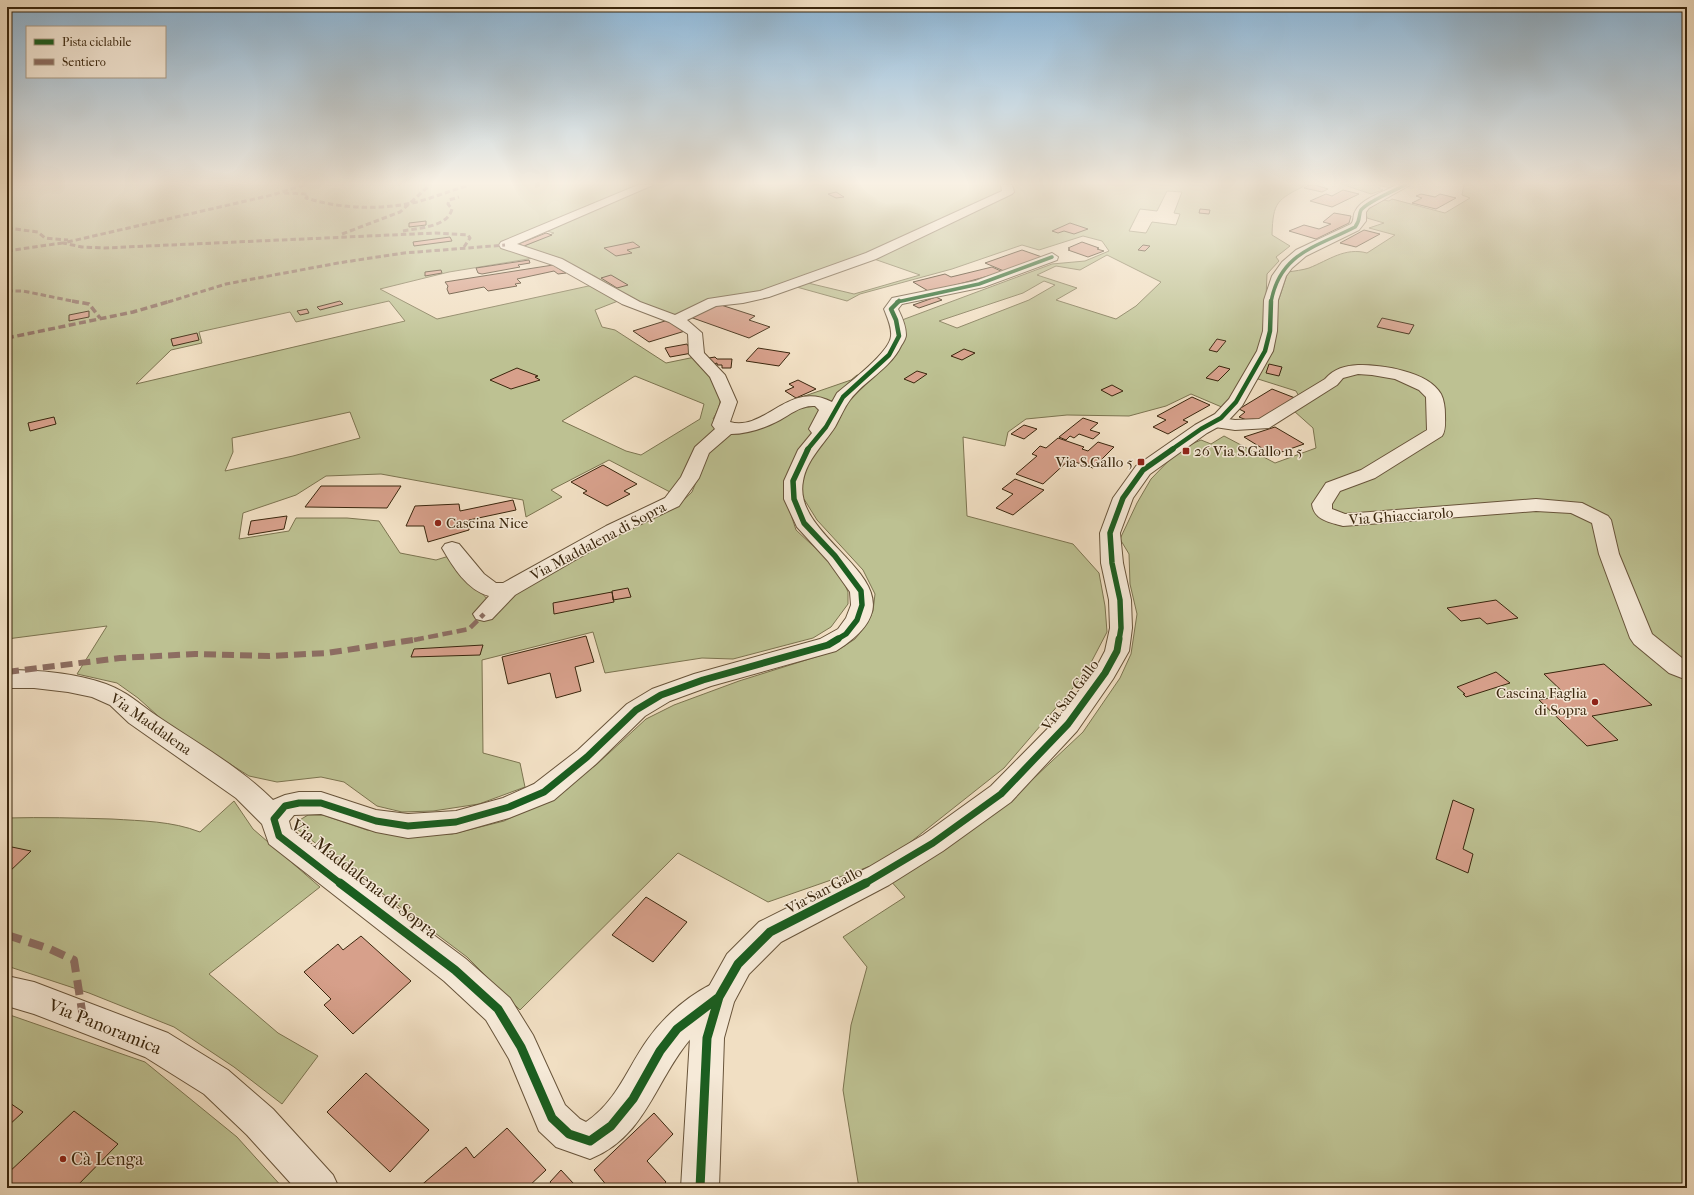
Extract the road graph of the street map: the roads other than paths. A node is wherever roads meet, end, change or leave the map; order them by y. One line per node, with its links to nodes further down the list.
1 (515, 241): 5 (street)
2 (903, 241): 5 (street)
3 (1326, 241): 8 (street, Via San Gallo)
4 (1052, 257): 6 (street, Via Maddalena di Sopra)
5 (676, 320): 9 (street)
6 (848, 392): 7 (street); 10 (street, Via Maddalena di Sopra)
7 (809, 400): 9 (street); 10 (street, Via Maddalena di Sopra)
8 (1214, 422): 14 (street, Via Ghiacciarolo); 18 (street, Via San Gallo)
9 (727, 428): 12 (street, Via Maddalena di Sopra)
10 (814, 440): 16 (street, Via Maddalena di Sopra)
11 (452, 548): 12 (street)
12 (507, 590): 13 (street, Via Maddalena di Sopra)
13 (484, 614)
14 (1687, 672)
15 (7, 679): 16 (street, Via Maddalena)
16 (274, 819): 18 (street, Via Maddalena di Sopra)
17 (7, 991): 19 (street, Via Panoramica)
18 (719, 997): 20 (street, Via San Gallo)
19 (320, 1188)
20 (700, 1188)

